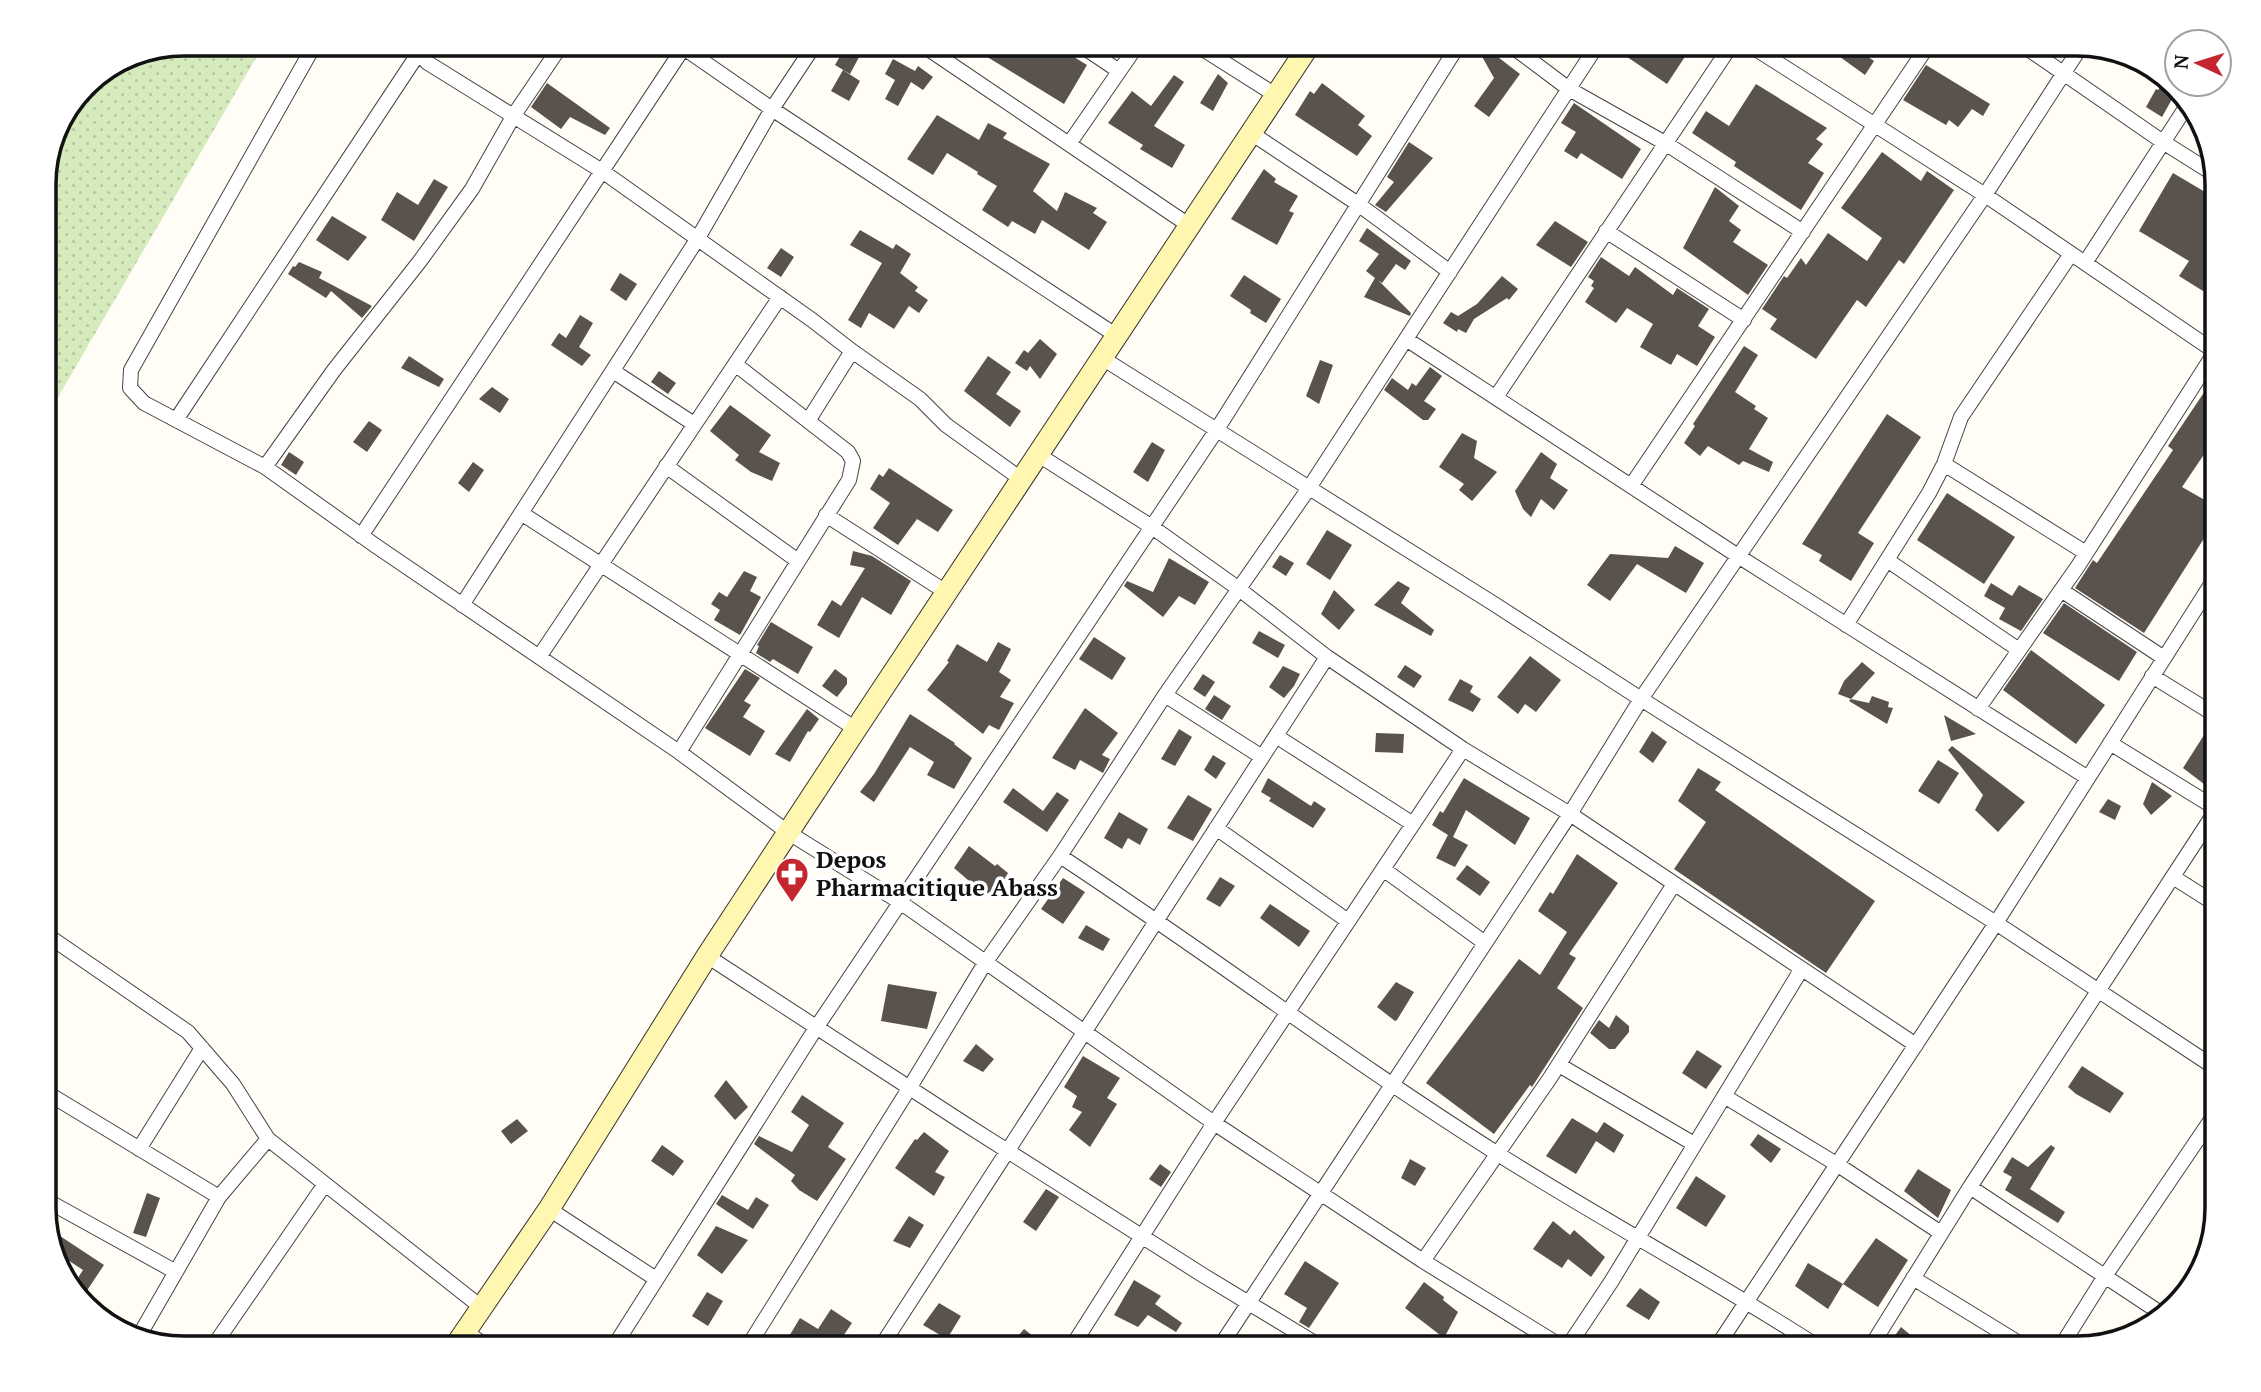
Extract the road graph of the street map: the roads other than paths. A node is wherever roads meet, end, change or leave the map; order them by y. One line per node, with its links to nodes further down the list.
1 (308, 56): 55 (street)
2 (415, 56): 55 (street)
3 (424, 56): 27 (street)
4 (554, 56): 27 (street)
5 (675, 56): 34 (street)
6 (697, 56): 25 (street)
7 (808, 56): 25 (street)
8 (950, 56): 32 (street)
9 (1097, 56): 21 (street)
10 (1130, 56): 21 (street)
11 (1214, 56): 24 (street)
12 (1302, 56): 24 (main road)
13 (1451, 56): 36 (street)
14 (1525, 56): 23 (street)
15 (1590, 56): 23 (street)
16 (1724, 56): 31 (street)
17 (1767, 56): 28 (street)
18 (1921, 56): 28 (street)
19 (2038, 56): 22 (street)
20 (2075, 56): 22 (street)
21 (1119, 71): 32 (street)
22 (2064, 74): 30 (street); 35 (street)
23 (1569, 89): 31 (street); 43 (street)
24 (1277, 96): 29 (main road)
25 (772, 109): 40 (street); 46 (street)
26 (2183, 112): 30 (street)
27 (514, 115): 34 (street); 62 (street)
28 (1875, 125): 35 (street); 39 (street)
29 (1251, 133): 36 (street); 37 (main road)
30 (2163, 142): 33 (street); 42 (street)
31 (1665, 143): 38 (street); 39 (street)
32 (1069, 144): 37 (street)
33 (2204, 168)
34 (603, 171): 40 (street); 69 (street)
35 (1985, 195): 41 (street); 71 (street)
36 (1358, 204): 43 (street); 58 (street)
37 (1190, 226): 46 (main road)
38 (1606, 231): 45 (street); 54 (street)
39 (1803, 232): 45 (street)
40 (698, 238): 44 (street); 53 (street)
41 (2071, 254): 42 (street); 60 (street)
42 (2085, 263): 48 (street)
43 (1450, 272): 47 (street)
44 (780, 297): 49 (street); 51 (street)
45 (1744, 320): 64 (street)
46 (1117, 336): 50 (main road)
47 (1406, 338): 54 (street); 65 (street)
48 (2205, 345)
49 (852, 351): 56 (street); 63 (street)
50 (1102, 358): 58 (street); 59 (main road)
51 (734, 364): 56 (street); 57 (street)
52 (2205, 369): 70 (street)
53 (613, 371): 57 (street); 66 (street)
54 (1496, 397): 64 (street)
55 (176, 420): 62 (street)
56 (808, 421): 67 (street)
57 (694, 424): 61 (street)
58 (1216, 431): 65 (street); 68 (street)
59 (1037, 454): 63 (main road); 68 (street)
60 (1944, 464): 70 (street); 72 (street)
61 (666, 466): 73 (street); 74 (street)
62 (265, 467): 69 (street)
63 (1021, 479): 77 (main road)
64 (1631, 486): 71 (street)
65 (1309, 488): 75 (street); 88 (street)
66 (521, 513): 74 (street); 79 (street)
67 (826, 515): 73 (street); 77 (street)
68 (1152, 527): 75 (street); 109 (street)
69 (361, 536): 79 (street)
70 (2086, 553): 76 (street)
71 (1738, 556): 80 (street); 88 (street)
72 (1887, 560): 80 (street); 81 (street)
73 (798, 561): 82 (street)
74 (601, 564): 82 (street); 83 (street)
75 (1239, 589): 84 (street); 87 (street)
76 (2061, 590): 81 (street); 85 (street)
77 (946, 592): 91 (main road)
78 (2205, 594): 85 (street)
79 (462, 605): 83 (street)
80 (1846, 625): 89 (street)
81 (2019, 650): 89 (street)
82 (741, 653): 91 (street); 95 (street)
83 (539, 657): 95 (street)
84 (1327, 657): 92 (street); 94 (street)
85 (2164, 658): 86 (street)
86 (2152, 676): 90 (street); 93 (street)
87 (1165, 695): 96 (street); 104 (street)
88 (1641, 699): 99 (street); 112 (street)
89 (1978, 709): 97 (street)
90 (2205, 709)
91 (856, 729): 103 (main road)
92 (1276, 736): 96 (street); 100 (street)
93 (2110, 743): 97 (street); 98 (street)
94 (1463, 749): 99 (street); 100 (street)
95 (679, 752): 103 (street)
96 (1262, 757): 101 (street)
97 (2088, 778): 112 (street)
98 (2205, 802)
99 (1570, 814): 107 (street); 114 (street)
100 (1413, 824): 105 (street)
101 (1216, 828): 110 (street); 111 (street)
102 (2205, 828): 106 (street)
103 (789, 833): 109 (street); 115 (main road)
104 (1060, 856): 110 (street); 116 (street)
105 (1383, 869): 111 (street); 114 (street)
106 (2173, 877): 108 (street); 118 (street)
107 (1674, 884): 117 (street); 125 (street)
108 (2205, 897)
109 (900, 902): 116 (street); 120 (street)
110 (1157, 919): 119 (street); 121 (street)
111 (1348, 921): 119 (street)
112 (1996, 923): 118 (street); 122 (street)
113 (56, 941): 123 (street)
114 (1485, 943): 126 (street)
115 (707, 956): 120 (street); 143 (main road)
116 (985, 962): 121 (street); 127 (street)
117 (1801, 970): 122 (street); 128 (street)
118 (2098, 990): 124 (street); 139 (street)
119 (1287, 1013): 126 (street); 130 (street)
120 (816, 1028): 127 (street); 151 (street)
121 (1085, 1031): 130 (street); 135 (street)
122 (1916, 1045): 137 (street)
123 (202, 1048): 132 (street); 134 (street)
124 (2205, 1061)
125 (1559, 1065): 133 (street); 136 (street)
126 (1393, 1084): 136 (street); 140 (street)
127 (910, 1087): 135 (street); 160 (street)
128 (1724, 1096): 133 (street); 137 (street)
129 (56, 1098): 134 (street)
130 (1214, 1123): 140 (street); 145 (street)
131 (2205, 1129): 149 (street)
132 (268, 1139): 138 (street); 141 (street)
133 (1695, 1144): 146 (street)
134 (139, 1149): 141 (street)
135 (1007, 1151): 145 (street); 161 (street)
136 (1498, 1154): 146 (street); 147 (street)
137 (1838, 1165): 144 (street); 152 (street)
138 (326, 1184): 154 (street); 157 (street)
139 (1970, 1187): 144 (street); 149 (street)
140 (1319, 1194): 147 (street); 153 (street)
141 (219, 1197): 148 (street)
142 (56, 1206): 148 (street)
143 (549, 1209): 151 (street); 154 (main road)
144 (1941, 1233): 150 (street)
145 (1141, 1236): 153 (street); 162 (street)
146 (1637, 1237): 152 (street); 166 (street)
147 (1423, 1261): 165 (street)
148 (176, 1272): 156 (street)
149 (2105, 1276): 155 (street); 171 (street)
150 (1913, 1278): 169 (street); 170 (street)
151 (656, 1279): 159 (street)
152 (1748, 1301): 167 (street); 168 (street)
153 (1250, 1302): 163 (street); 164 (street)
154 (481, 1307): 158 (main road)
155 (2155, 1310)
156 (143, 1329)
157 (220, 1336)
158 (463, 1336)
159 (620, 1336)
160 (754, 1336)
161 (888, 1336)
162 (1078, 1336)
163 (1227, 1336)
164 (1304, 1336)
165 (1545, 1336)
166 (1573, 1336)
167 (1724, 1336)
168 (1802, 1336)
169 (1877, 1336)
170 (2007, 1336)
171 (2068, 1336)

